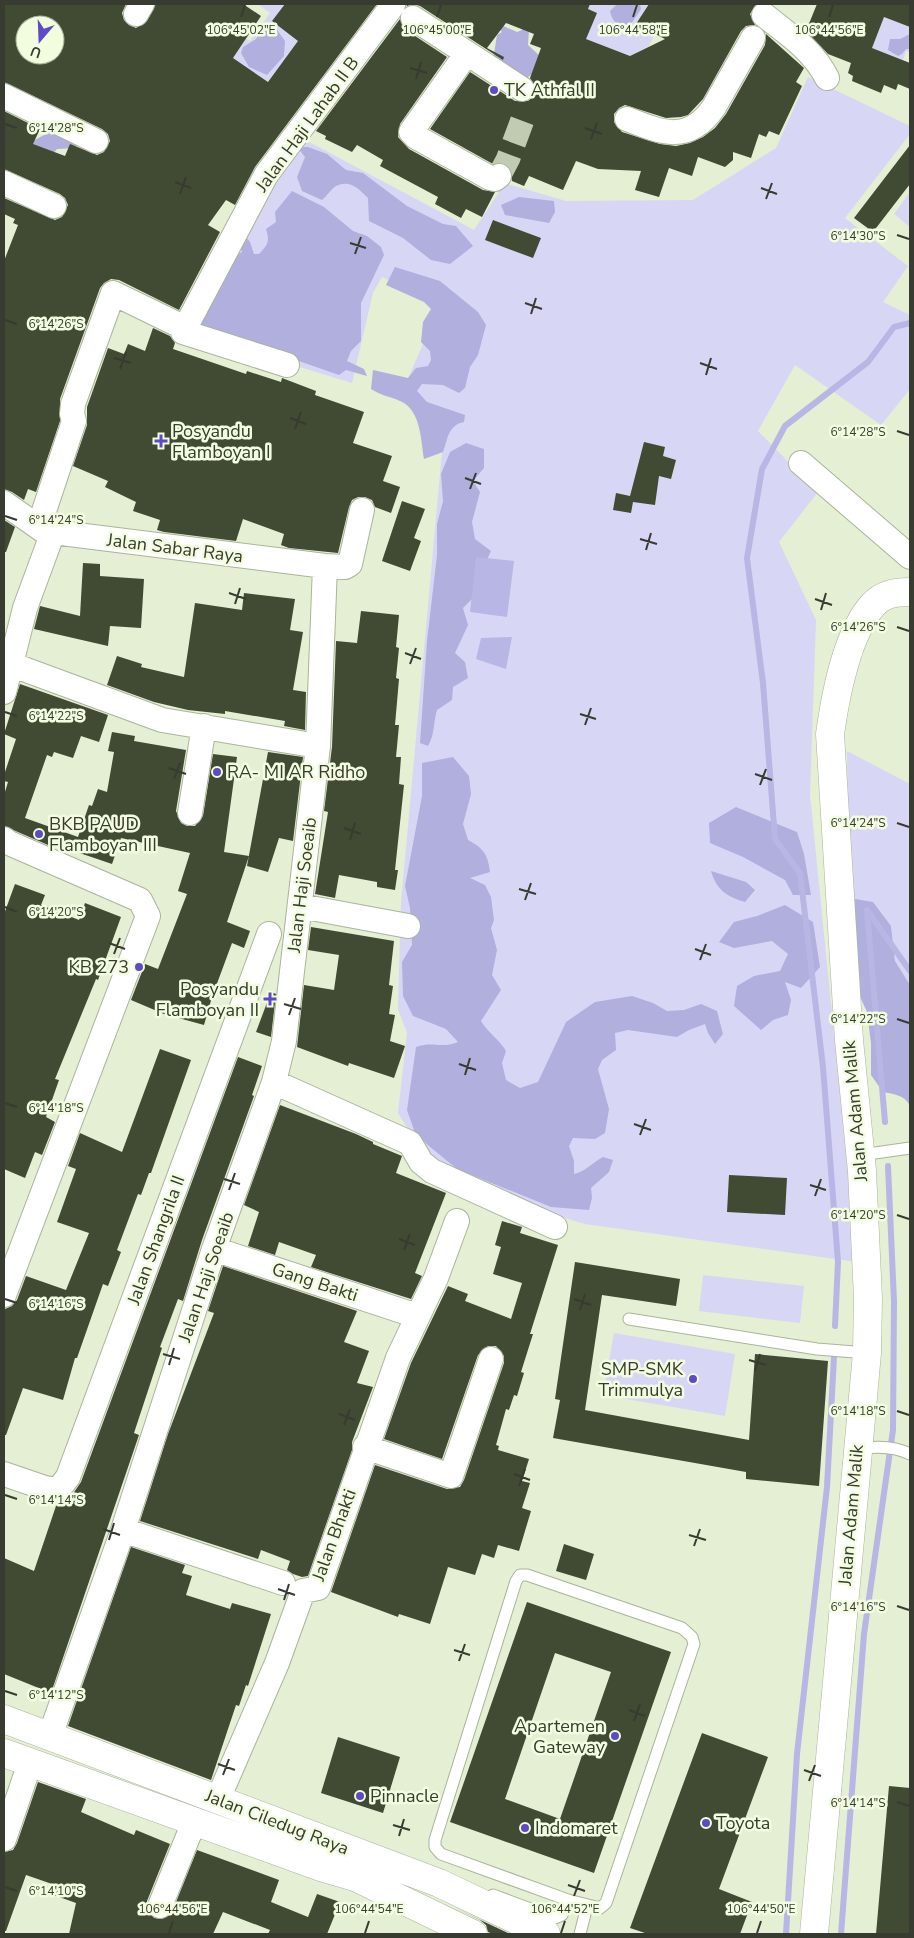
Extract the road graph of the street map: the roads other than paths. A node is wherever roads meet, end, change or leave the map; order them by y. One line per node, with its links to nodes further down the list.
1 (761, 21): 3 (street); 6 (street)
2 (467, 53): 4 (street); 8 (street); 11 (street, Jalan Haji Lahab II B)
3 (827, 78)
4 (522, 88)
5 (4, 96): 7 (street)
6 (627, 119)
7 (96, 141)
8 (494, 176)
9 (4, 183): 10 (street)
10 (54, 206)
11 (184, 330): 12 (street); 16 (street)
12 (287, 365)
13 (801, 463): 17 (street)
14 (4, 503): 16 (street, Jalan Sabar Raya)
15 (362, 510): 18 (street, Jalan Sabar Raya)
16 (49, 531): 18 (street, Jalan Sabar Raya); 20 (street)
17 (910, 557)
18 (325, 566): 23 (street, Jalan Haji Soeaib)
19 (910, 592): 31 (street, Jalan Adam Malik)
20 (10, 664): 21 (street); 22 (street)
21 (4, 692)
22 (204, 726): 23 (street); 24 (street)
23 (318, 746): 26 (street, Jalan Haji Soeaib)
24 (190, 813)
25 (5, 846): 35 (street)
26 (300, 906): 27 (street); 29 (street, Jalan Haji Soeaib)
27 (408, 926)
28 (269, 934): 43 (street, Jalan Shangrila II)
29 (274, 1082): 33 (street); 34 (street, Jalan Haji Soeaib)
30 (910, 1148): 31 (lane)
31 (861, 1155): 38 (street, Jalan Adam Malik)
32 (457, 1221): 36 (street, Jalan Bhakti)
33 (555, 1227)
34 (214, 1249): 36 (street, Gang Bakti); 44 (street, Jalan Haji Soeaib)
35 (4, 1295)
36 (417, 1316): 40 (street, Jalan Bhakti)
37 (629, 1319): 38 (lane)
38 (867, 1353): 41 (street, Jalan Adam Malik)
39 (491, 1358): 40 (street)
40 (365, 1447): 51 (street, Jalan Bhakti)
41 (864, 1448): 42 (lane); 62 (street, Jalan Adam Malik)
42 (910, 1454)
43 (4, 1474)
44 (123, 1530): 45 (street); 47 (street, Jalan Haji Soeaib)
45 (283, 1583)
46 (4, 1719): 47 (street, Jalan Ciledug Raya)
47 (50, 1736): 51 (street, Jalan Ciledug Raya)
48 (4, 1753): 49 (street, Jalan Ciledug Raya)
49 (30, 1763): 52 (street, Jalan Ciledug Raya); 53 (street)
50 (150, 1793): 54 (lane)
51 (218, 1799): 55 (street, Jalan Ciledug Raya)
52 (194, 1822): 54 (street, Jalan Ciledug Raya); 57 (street)
53 (4, 1839)
54 (355, 1877): 59 (street, Jalan Ciledug Raya)
55 (439, 1883): 56 (lane); 60 (street, Jalan Ciledug Raya)
56 (568, 1900): 58 (lane); 58 (lane)
57 (160, 1906)
58 (587, 1906): 61 (lane)
59 (473, 1934)
60 (546, 1934)
61 (580, 1934)
62 (814, 1934)

